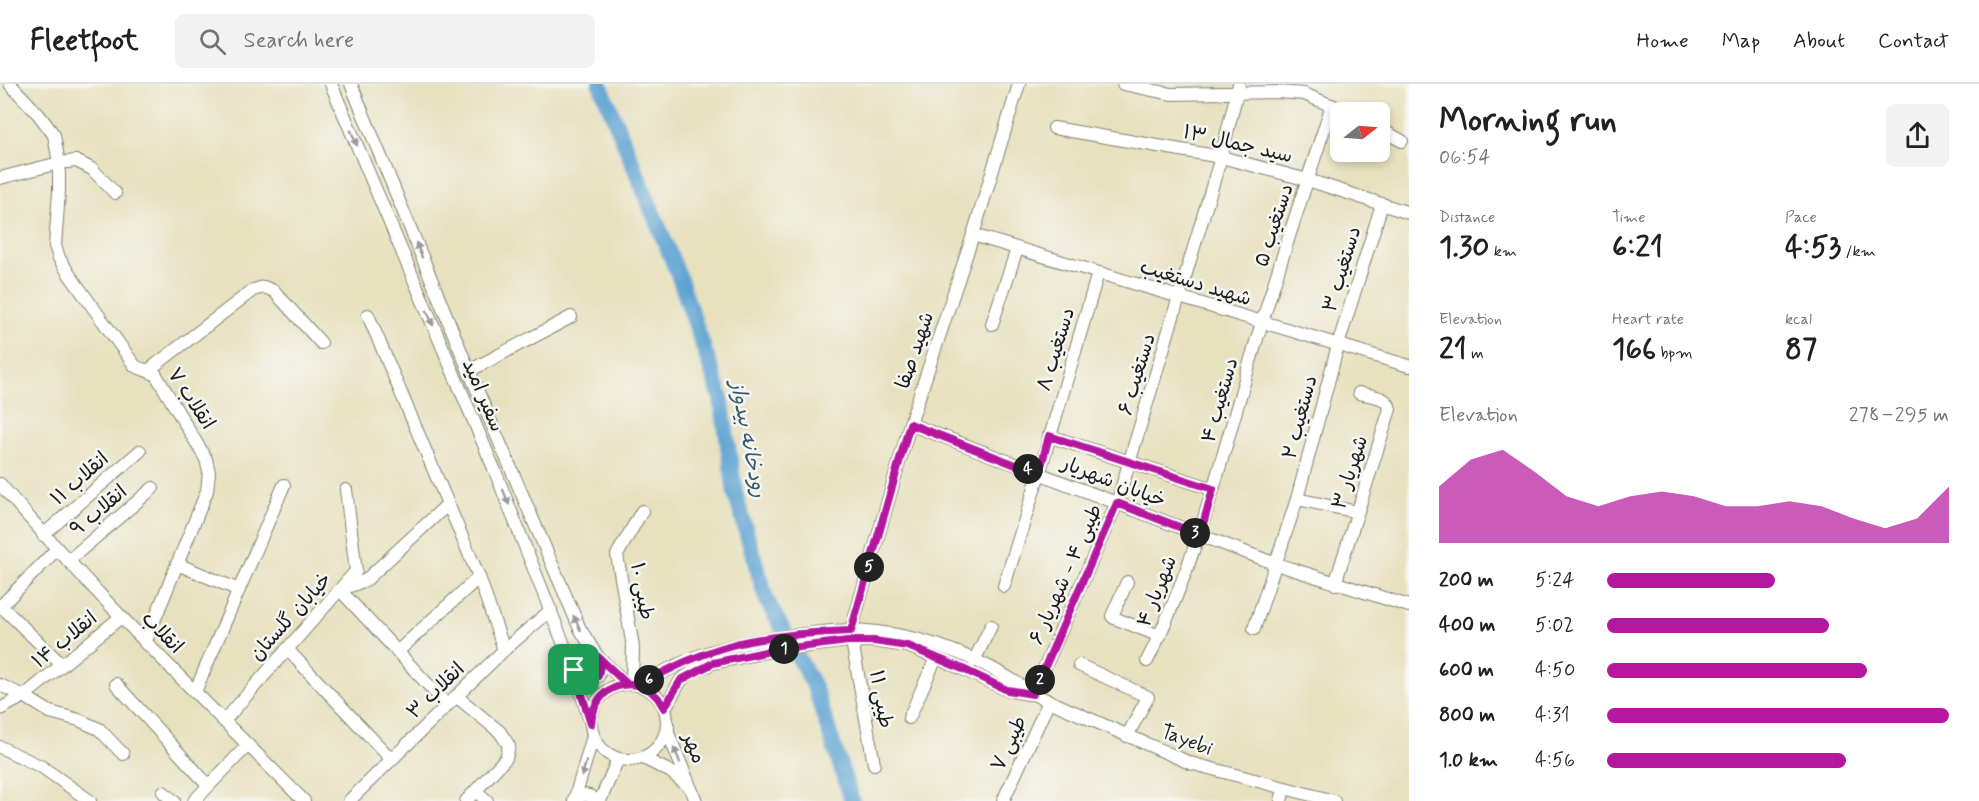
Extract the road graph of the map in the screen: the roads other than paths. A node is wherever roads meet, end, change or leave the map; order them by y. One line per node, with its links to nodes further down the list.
1 (10, 84): 13 (street, انقلاب ۷)
2 (331, 84): 62 (street, سفیر امید, one-way to 62)
3 (351, 84): 31 (street, سفیر امید, one-way to 3)
4 (1019, 84): 19 (street, شهید صفا)
5 (1123, 84): 6 (street)
6 (1237, 89): 7 (street); 12 (street, دستغیب ۶)
7 (1330, 104)
8 (1330, 111): 15 (street, دستغیب ۵)
9 (1054, 128): 12 (street, سید جمال ۱۳)
10 (1390, 134): 11 (street)
11 (1402, 141)
12 (1221, 157): 15 (street, سید جمال ۱۳); 22 (street, دستغیب ۶)
13 (59, 163): 14 (street); 16 (street); 30 (street, انقلاب ۷)
14 (0, 178)
15 (1308, 180): 17 (street, سید جمال ۱۳); 25 (street, دستغیب ۵)
16 (115, 193)
17 (1382, 204): 18 (street, سید جمال ۱۳); 28 (street, دستغیب ۳)
18 (1409, 213)
19 (973, 235): 20 (street, شهید دستغیب); 33 (street, شهید صفا)
20 (1017, 249): 21 (street, شهید دستغیب); 26 (street)
21 (1098, 273): 22 (street, شهید دستغیب); 34 (street, دستغیب ۸)
22 (1180, 297): 25 (street, شهید دستغیب); 36 (street, دستغیب ۶)
23 (368, 315): 45 (street)
24 (571, 317): 31 (street)
25 (1262, 322): 28 (street, شهید دستغیب); 41 (street, دستغیب ۴)
26 (992, 324)
27 (321, 343): 30 (street)
28 (1338, 345): 29 (street, شهید دستغیب); 43 (street, دستغیب ۲)
29 (1409, 366)
30 (149, 370): 52 (street, انقلاب ۷)
31 (470, 371): 73 (street, سفیر امید, one-way to 31)
32 (1359, 393): 47 (street, شهریار ۳)
33 (910, 424): 37 (street, خیابان شهریار); 66 (street, شهید صفا)
34 (1049, 436): 36 (street); 37 (street, دستغیب ۸)
35 (140, 451): 48 (street, انقلاب ۱۱)
36 (1130, 462): 41 (street); 44 (street, دستغیب ۶)
37 (1039, 474): 44 (street, خیابان شهریار); 57 (street, دستغیب ۸)
38 (0, 484): 48 (street, انقلاب)
39 (284, 485): 58 (street)
40 (153, 488): 51 (street, انقلاب ۹)
41 (1213, 489): 49 (street, دستغیب ۴)
42 (346, 490): 59 (street, خیابان گلستان)
43 (1297, 499): 47 (street); 53 (street, دستغیب ۲)
44 (1117, 503): 49 (street, خیابان شهریار); 84 (street, طیبی ۴ - شهریار ۶)
45 (448, 504): 54 (street); 59 (street)
46 (642, 511): 81 (street, طیبی ۱۰)
47 (1357, 512): 56 (street, شهریار ۳)
48 (43, 535): 50 (street, انقلاب)
49 (1200, 535): 53 (street, خیابان شهریار); 67 (street, شهریار ۴)
50 (57, 549): 51 (street, انقلاب); 60 (street)
51 (68, 561): 63 (street, انقلاب)
52 (177, 564): 58 (street); 68 (street, انقلاب ۷)
53 (1276, 564): 56 (street, خیابان شهریار); 65 (street, دستغیب ۲)
54 (479, 577): 71 (street); 72 (street)
55 (1127, 582): 67 (street)
56 (1335, 584): 61 (street, خیابان شهریار)
57 (1004, 586)
58 (239, 590): 83 (street)
59 (340, 590): 70 (street, خیابان گلستان); 72 (street)
60 (0, 606): 77 (street)
61 (1409, 606)
62 (551, 610): 71 (street, انقلاب ۳); 79 (street, سفیر امید)
63 (121, 617): 68 (street, انقلاب); 77 (street, انقلاب ۱۴)
64 (991, 626): 75 (street)
65 (1254, 629)
66 (851, 636): 69 (street, Tayebi); 74 (street, Tayebi); 75 (street, Tayebi); 100 (street, طیبی ۱۱)
67 (1160, 636): 76 (street, شهریار ۴)
68 (146, 642): 83 (street, انقلاب)
69 (775, 644): 81 (street); 89 (street)
70 (287, 649): 91 (street, خیابان گلستان); 99 (street)
71 (504, 650): 86 (street, انقلاب ۳)
72 (397, 652): 86 (street)
73 (598, 657): 79 (street); 81 (street, سفیر امید)
74 (936, 658): 84 (street, Tayebi); 90 (street)
75 (974, 661): 84 (street, Tayebi)
76 (1147, 661)
77 (62, 665): 85 (street, انقلاب ۱۴)
78 (1078, 665): 93 (street)
79 (574, 670): 92 (street, سفیر امید)
80 (116, 684): 101 (street)
81 (633, 684): 89 (street); 92 (street)
82 (0, 685): 85 (street)
83 (195, 692): 91 (street, انقلاب)
84 (1033, 694): 87 (street, Tayebi)
85 (24, 696): 88 (street, انقلاب ۱۴); 96 (street)
86 (452, 701): 99 (street, انقلاب ۳); 102 (street)
87 (1049, 701): 93 (street, Tayebi); 116 (street, طیبی ۷)
88 (0, 709)
89 (666, 714): 97 (street); 104 (street, مهر, one-way to 89)
90 (909, 718)
91 (224, 721): 94 (street, انقلاب)
92 (592, 730): 98 (street); 107 (street, one-way to 107)
93 (1127, 736): 105 (street, Tayebi)
94 (248, 745): 101 (street); 111 (street, انقلاب)
95 (0, 747): 108 (street)
96 (123, 754)
97 (643, 758): 98 (street); 104 (street, مهر)
98 (618, 759): 115 (street)
99 (392, 760): 112 (street, انقلاب ۳)
100 (874, 764)
101 (208, 785): 110 (street)
102 (476, 791): 113 (street); 114 (street)
103 (163, 792): 109 (street)
104 (694, 795)
105 (1283, 795): 106 (street, Tayebi)
106 (1313, 798): 117 (street, Tayebi)
107 (574, 800): 115 (street)
108 (90, 801)
109 (174, 801)
110 (194, 801)
111 (304, 801)
112 (349, 801)
113 (466, 801)
114 (487, 801)
115 (598, 801)
116 (1003, 801)
117 (1334, 801)

